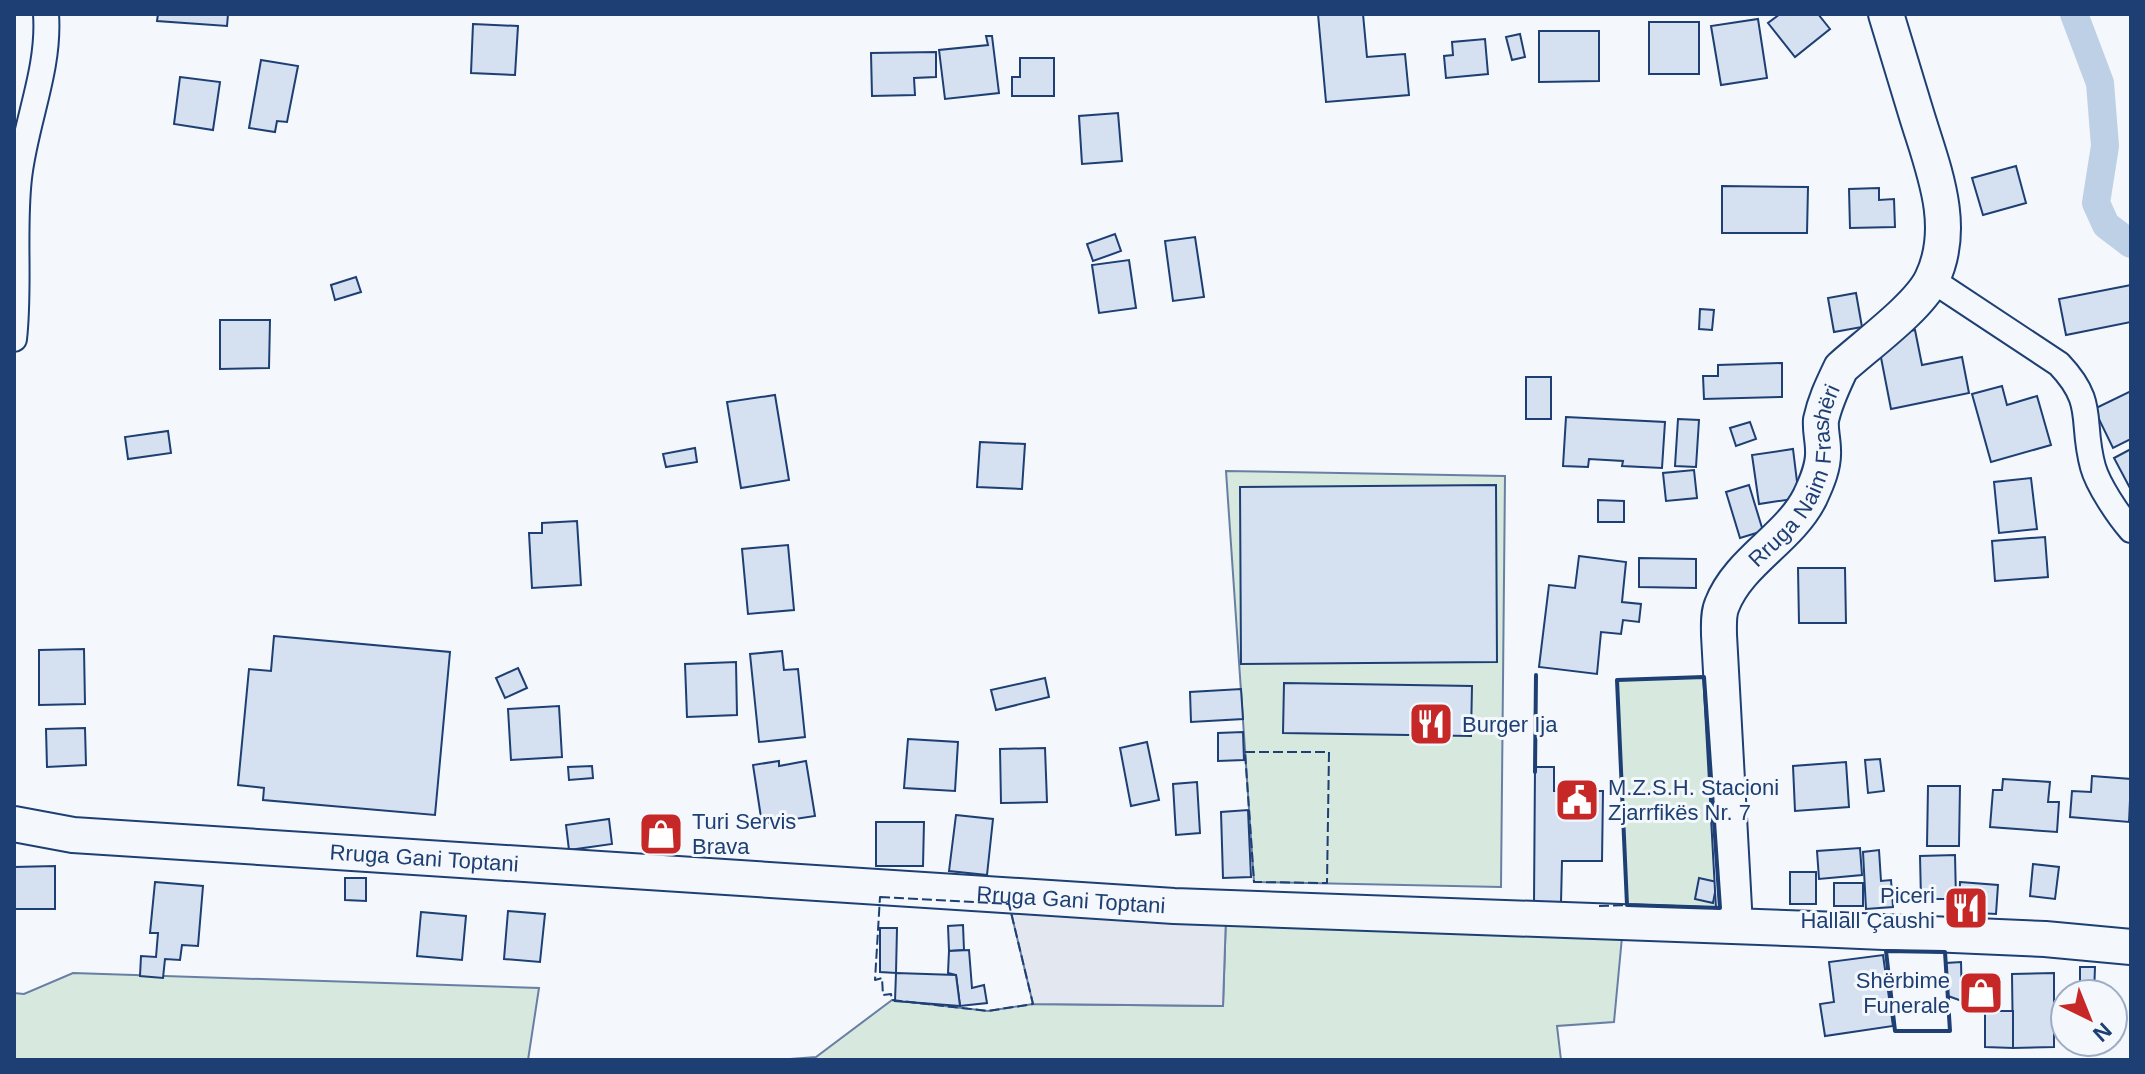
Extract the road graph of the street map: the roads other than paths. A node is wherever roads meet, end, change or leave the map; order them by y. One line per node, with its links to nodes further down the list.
1 (46, 14): 4 (street)
2 (1886, 14): 3 (main road, Rruga Naim Frashëri)
3 (1932, 280): 5 (street); 7 (main road, Rruga Naim Frashëri)
4 (14, 339)
5 (2131, 530)
6 (14, 824): 7 (main road, Rruga Gani Toptani)
7 (1735, 926): 8 (main road, Rruga Gani Toptani)
8 (2131, 947)

